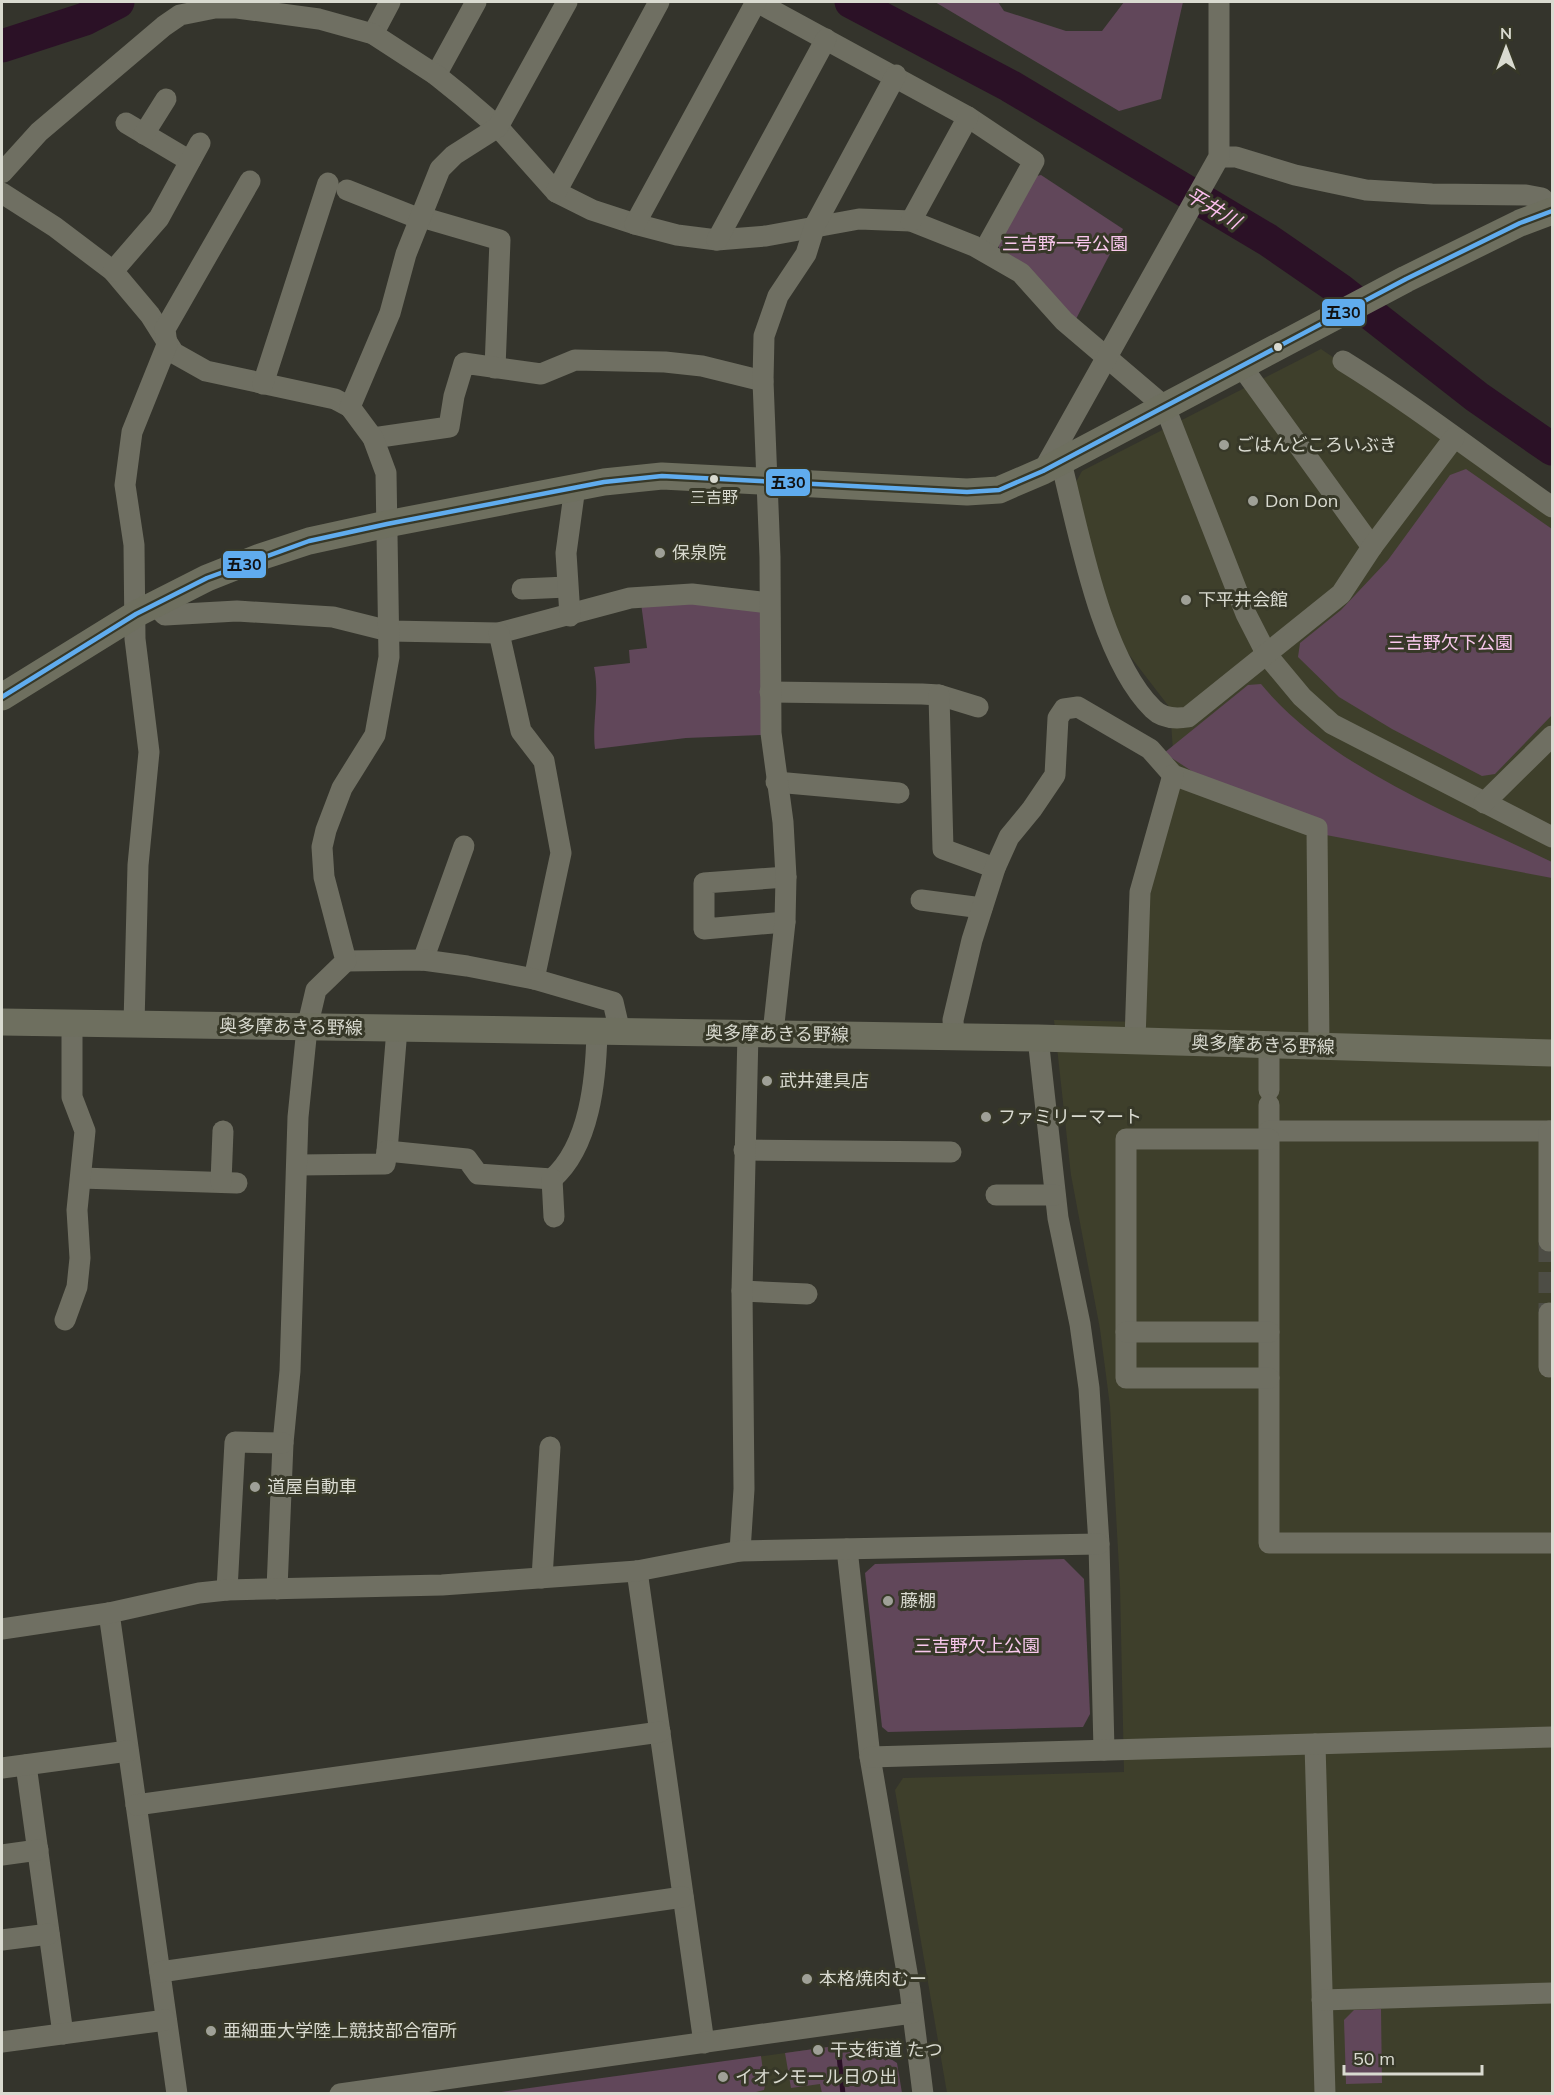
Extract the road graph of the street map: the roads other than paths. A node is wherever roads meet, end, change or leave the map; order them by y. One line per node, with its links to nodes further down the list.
1 (205, 2): 8 (street)
2 (390, 2): 9 (street)
3 (476, 2): 11 (street)
4 (567, 2): 15 (street)
5 (659, 2): 19 (street)
6 (757, 2): 10 (street); 24 (street)
7 (1219, 2): 16 (street)
8 (180, 15): 9 (street); 17 (street)
9 (373, 34): 11 (street)
10 (826, 39): 12 (street); 26 (street)
11 (436, 75): 15 (street)
12 (896, 75): 14 (street); 25 (street)
13 (165, 99): 28 (street)
14 (968, 117): 23 (street); 27 (street)
15 (498, 127): 19 (street); 22 (street)
16 (1218, 160): 21 (street); 30 (street)
17 (3, 169)
18 (250, 181): 29 (street)
19 (556, 192): 24 (street)
20 (2, 193): 28 (street)
21 (1552, 210): 32 (main road)
22 (420, 219): 33 (street); 35 (street); 36 (street)
23 (910, 221): 25 (street); 27 (street)
24 (635, 224): 26 (street)
25 (816, 225): 26 (street); 34 (street)
26 (717, 240)
27 (984, 251): 30 (street)
28 (113, 271): 29 (street)
29 (166, 345): 35 (street); 49 (street)
30 (1107, 360): 37 (street); 40 (street)
31 (1343, 361): 39 (street)
32 (1242, 367): 37 (main road); 45 (street)
33 (495, 368): 34 (street); 38 (street)
34 (763, 381): 41 (street)
35 (263, 384): 36 (street)
36 (350, 407): 38 (street)
37 (1165, 407): 40 (main road); 53 (street)
38 (373, 438): 44 (street)
39 (1454, 438): 43 (street); 45 (street)
40 (1052, 466): 41 (main road); 53 (street)
41 (768, 481): 42 (main road); 48 (street)
42 (575, 487): 44 (main road); 46 (street)
43 (1552, 507)
44 (387, 524): 49 (main road); 51 (street)
45 (1372, 548): 53 (street)
46 (567, 587): 47 (street); 50 (street)
47 (522, 589)
48 (769, 603): 50 (street); 54 (street)
49 (145, 610): 51 (street); 56 (main road); 75 (street)
50 (570, 616): 52 (street)
51 (389, 631): 52 (street); 71 (street)
52 (499, 633): 72 (street)
53 (1267, 655): 62 (street)
54 (770, 692): 55 (street); 60 (street)
55 (939, 695): 57 (street); 65 (street)
56 (2, 697)
57 (978, 707)
58 (1552, 736): 62 (street)
59 (1173, 775): 65 (street); 82 (street); 84 (street)
60 (776, 782): 61 (street); 66 (street)
61 (898, 793)
62 (1484, 803): 63 (street)
63 (1552, 837)
64 (464, 846): 70 (street)
65 (994, 868): 68 (street)
66 (786, 877): 69 (street); 69 (street)
67 (921, 900): 68 (street)
68 (982, 908): 80 (street)
69 (785, 922): 79 (street)
70 (423, 960): 71 (street); 72 (street)
71 (346, 961): 76 (street)
72 (534, 979): 78 (street)
73 (2, 1022): 74 (main road, 奥多摩あきる野線)
74 (72, 1024): 75 (main road, 奥多摩あきる野線); 93 (street)
75 (134, 1024): 76 (main road, 奥多摩あきる野線)
76 (307, 1028): 77 (main road, 奥多摩あきる野線); 92 (street)
77 (397, 1029): 78 (main road, 奥多摩あきる野線); 90 (street)
78 (608, 1031): 79 (main road, 奥多摩あきる野線); 94 (street)
79 (761, 1033): 80 (main road, 奥多摩あきる野線); 89 (street)
80 (954, 1037): 81 (main road, 奥多摩あきる野線)
81 (1038, 1038): 82 (main road, 奥多摩あきる野線); 96 (street)
82 (1135, 1040): 83 (main road, 奥多摩あきる野線)
83 (1269, 1045): 84 (main road, 奥多摩あきる野線); 88 (street)
84 (1319, 1047): 85 (main road, 奥多摩あきる野線)
85 (1552, 1053)
86 (223, 1131): 93 (street)
87 (1551, 1131): 88 (street); 98 (street)
88 (1269, 1135): 103 (street); 104 (street)
89 (744, 1150): 91 (street); 99 (street)
90 (387, 1151): 92 (street); 94 (street)
91 (951, 1152)
92 (298, 1165): 107 (street)
93 (81, 1178): 102 (street)
94 (552, 1179): 97 (street)
95 (996, 1195): 96 (street)
96 (1055, 1195): 110 (street)
97 (554, 1217)
98 (1549, 1241)
99 (742, 1291): 100 (street); 112 (street)
100 (807, 1294)
101 (1549, 1313): 105 (street)
102 (66, 1320)
103 (1126, 1332): 104 (street); 106 (street)
104 (1269, 1332): 106 (street)
105 (1549, 1367)
106 (1269, 1378): 109 (street)
107 (283, 1443): 115 (street); 116 (street)
108 (550, 1447): 114 (street)
109 (1552, 1543)
110 (1099, 1544): 111 (street); 122 (street)
111 (847, 1549): 112 (street); 124 (street)
112 (740, 1551): 113 (street)
113 (637, 1571): 114 (street); 119 (street)
114 (542, 1578): 115 (street)
115 (277, 1589): 116 (street)
116 (227, 1590): 117 (street)
117 (109, 1613): 118 (street); 123 (street)
118 (2, 1629)
119 (660, 1732): 127 (street); 130 (street)
120 (1552, 1737): 121 (street)
121 (1315, 1744): 122 (street); 135 (street)
122 (1104, 1750): 124 (street)
123 (129, 1751): 125 (street); 127 (street)
124 (870, 1757): 136 (street)
125 (26, 1765): 126 (street); 128 (street)
126 (2, 1768)
127 (136, 1804): 133 (street)
128 (38, 1850): 129 (street); 131 (street)
129 (2, 1855)
130 (683, 1898): 133 (street); 140 (street)
131 (49, 1934): 132 (street); 138 (street)
132 (2, 1940)
133 (159, 1972): 137 (street)
134 (1552, 1993): 135 (street)
135 (1322, 2000): 144 (street)
136 (912, 2013): 140 (street); 143 (street)
137 (166, 2020): 138 (street); 141 (street)
138 (63, 2034): 139 (street)
139 (2, 2042)
140 (704, 2043): 142 (street)
141 (177, 2094)
142 (339, 2094)
143 (922, 2094)
144 (1325, 2094)

